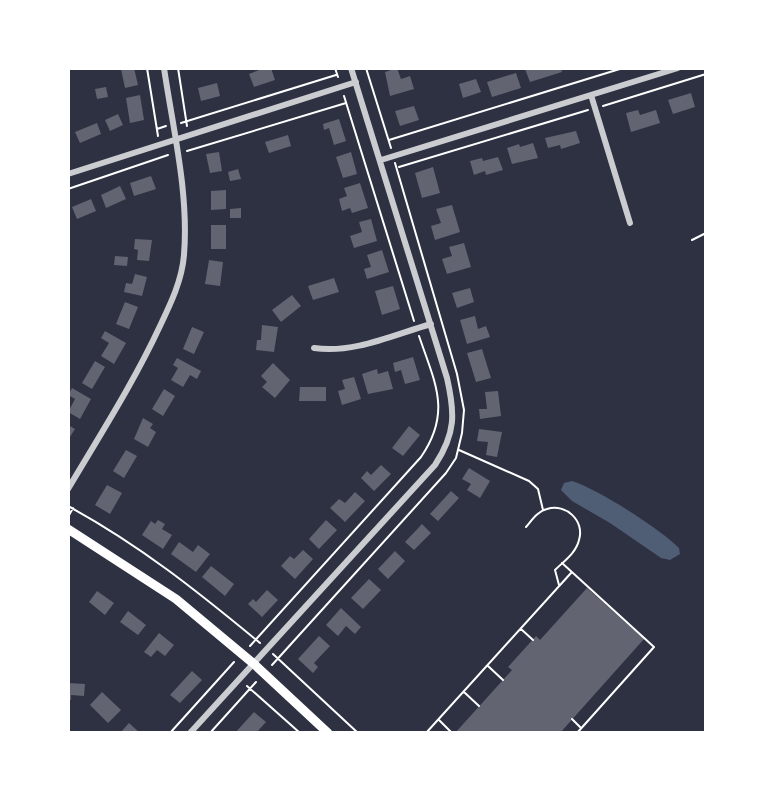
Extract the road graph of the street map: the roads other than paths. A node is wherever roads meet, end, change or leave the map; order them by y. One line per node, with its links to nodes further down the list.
1 (164, 68): 6 (street)
2 (351, 68): 4 (street)
3 (678, 68): 5 (street)
4 (356, 82): 6 (street); 7 (street)
5 (591, 95): 7 (street); 9 (street)
6 (175, 139): 8 (street); 12 (street)
7 (380, 160): 10 (street)
8 (68, 174)
9 (630, 223)
10 (431, 324): 11 (street); 14 (street)
11 (314, 348)
12 (68, 489)
13 (68, 529): 14 (main road)
14 (254, 664): 15 (street); 16 (main road)
15 (190, 733)
16 (328, 733)

